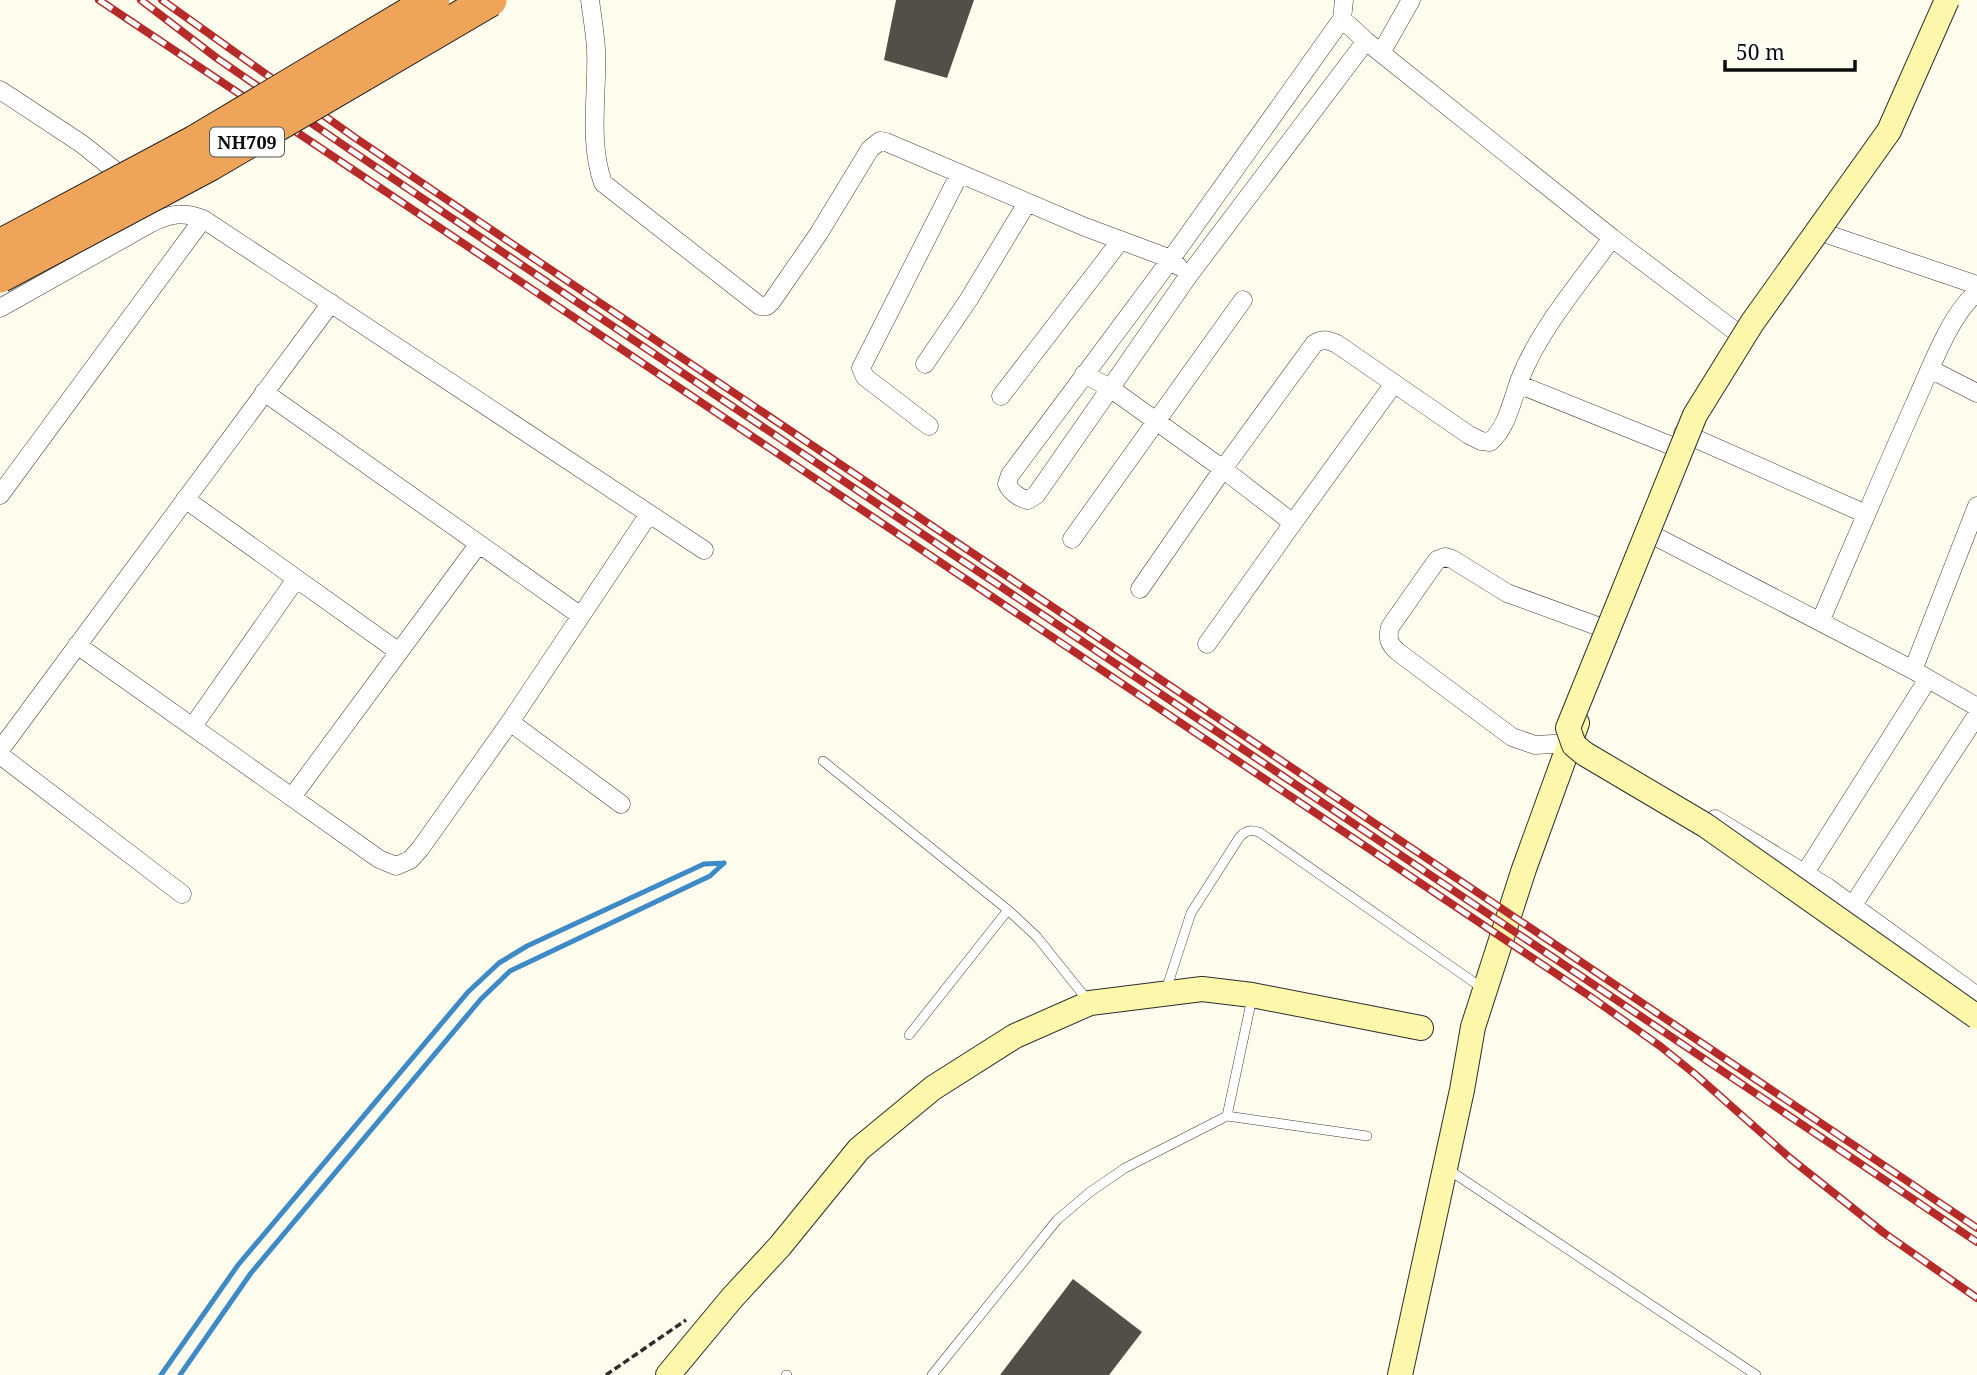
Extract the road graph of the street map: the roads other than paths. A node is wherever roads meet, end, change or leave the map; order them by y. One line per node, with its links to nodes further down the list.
1 (433, 0): 20 (highway, NH709, bridge)
2 (490, 0): 23 (highway, NH709, bridge)
3 (590, 0): 12 (street)
4 (1344, 0): 7 (street)
5 (1411, 0): 9 (street)
6 (1945, 0): 17 (street); 81 (street, bridge)
7 (1342, 19): 8 (street); 21 (street)
8 (1367, 41): 9 (street); 22 (street)
9 (1381, 53): 18 (street)
10 (0, 90): 11 (street)
11 (114, 169): 14 (street); 16 (street)
12 (959, 174): 13 (street); 40 (street)
13 (1027, 203): 19 (street); 30 (street)
14 (169, 214): 15 (street); 28 (street)
15 (203, 219): 27 (street); 43 (street)
16 (0, 229)
17 (1815, 230): 24 (street); 29 (street)
18 (1612, 238): 29 (street); 33 (street)
19 (1121, 240): 21 (street); 38 (street)
20 (0, 246)
21 (1171, 259): 22 (street); 32 (street)
22 (1189, 275): 35 (street)
23 (0, 276)
24 (1977, 285)
25 (1977, 293): 31 (street)
26 (1244, 300): 39 (street)
27 (331, 303): 36 (street); 46 (street)
28 (0, 308)
29 (1739, 334): 41 (street)
30 (925, 364)
31 (1930, 369): 37 (street); 47 (street)
32 (1084, 374): 35 (street); 35 (street)
33 (1518, 384): 34 (street); 41 (street)
34 (1393, 385): 42 (street); 48 (street)
35 (1110, 388): 39 (street)
36 (264, 392): 44 (street); 51 (street)
37 (1977, 393)
38 (1001, 396)
39 (1155, 422): 42 (street); 50 (street)
40 (929, 426)
41 (1680, 440): 47 (street); 49 (street)
42 (1223, 468): 48 (street); 54 (street)
43 (0, 495)
44 (185, 499): 53 (street); 59 (street)
45 (1977, 506): 61 (street)
46 (649, 514): 52 (street); 55 (street)
47 (1866, 514): 56 (street)
48 (1293, 523): 58 (street)
49 (1645, 531): 56 (street); 57 (street)
50 (1072, 539)
51 (478, 545): 55 (street); 60 (street)
52 (704, 550)
53 (296, 579): 60 (street); 66 (street)
54 (1140, 589)
55 (580, 616): 65 (street)
56 (1820, 622): 61 (street)
57 (1608, 630): 67 (street); 67 (street)
58 (1207, 644)
59 (78, 645): 66 (street); 68 (street)
60 (399, 652): 70 (street)
61 (1913, 670): 62 (street)
62 (1928, 679): 63 (street); 72 (street)
63 (1977, 707)
64 (1977, 715): 74 (street)
65 (510, 722): 70 (street); 71 (street)
66 (192, 726): 70 (street)
67 (1571, 743): 72 (street); 76 (street)
68 (0, 753): 73 (street)
69 (823, 761): 75 (lane)
70 (292, 797)
71 (621, 804)
72 (1805, 873): 74 (street)
73 (182, 894)
74 (1853, 905): 79 (street)
75 (1008, 910): 80 (lane); 83 (lane)
76 (1484, 989): 77 (lane); 86 (street)
77 (1166, 992): 78 (street); 80 (street)
78 (1252, 995): 82 (street); 84 (lane)
79 (1977, 996)
80 (1090, 1003): 87 (street)
81 (1977, 1017)
82 (1421, 1028)
83 (909, 1035)
84 (1227, 1116): 85 (lane); 88 (lane)
85 (1367, 1136)
86 (1445, 1167): 89 (street); 90 (lane)
87 (668, 1375)
88 (932, 1375)
89 (1400, 1375)
90 (1756, 1375)

